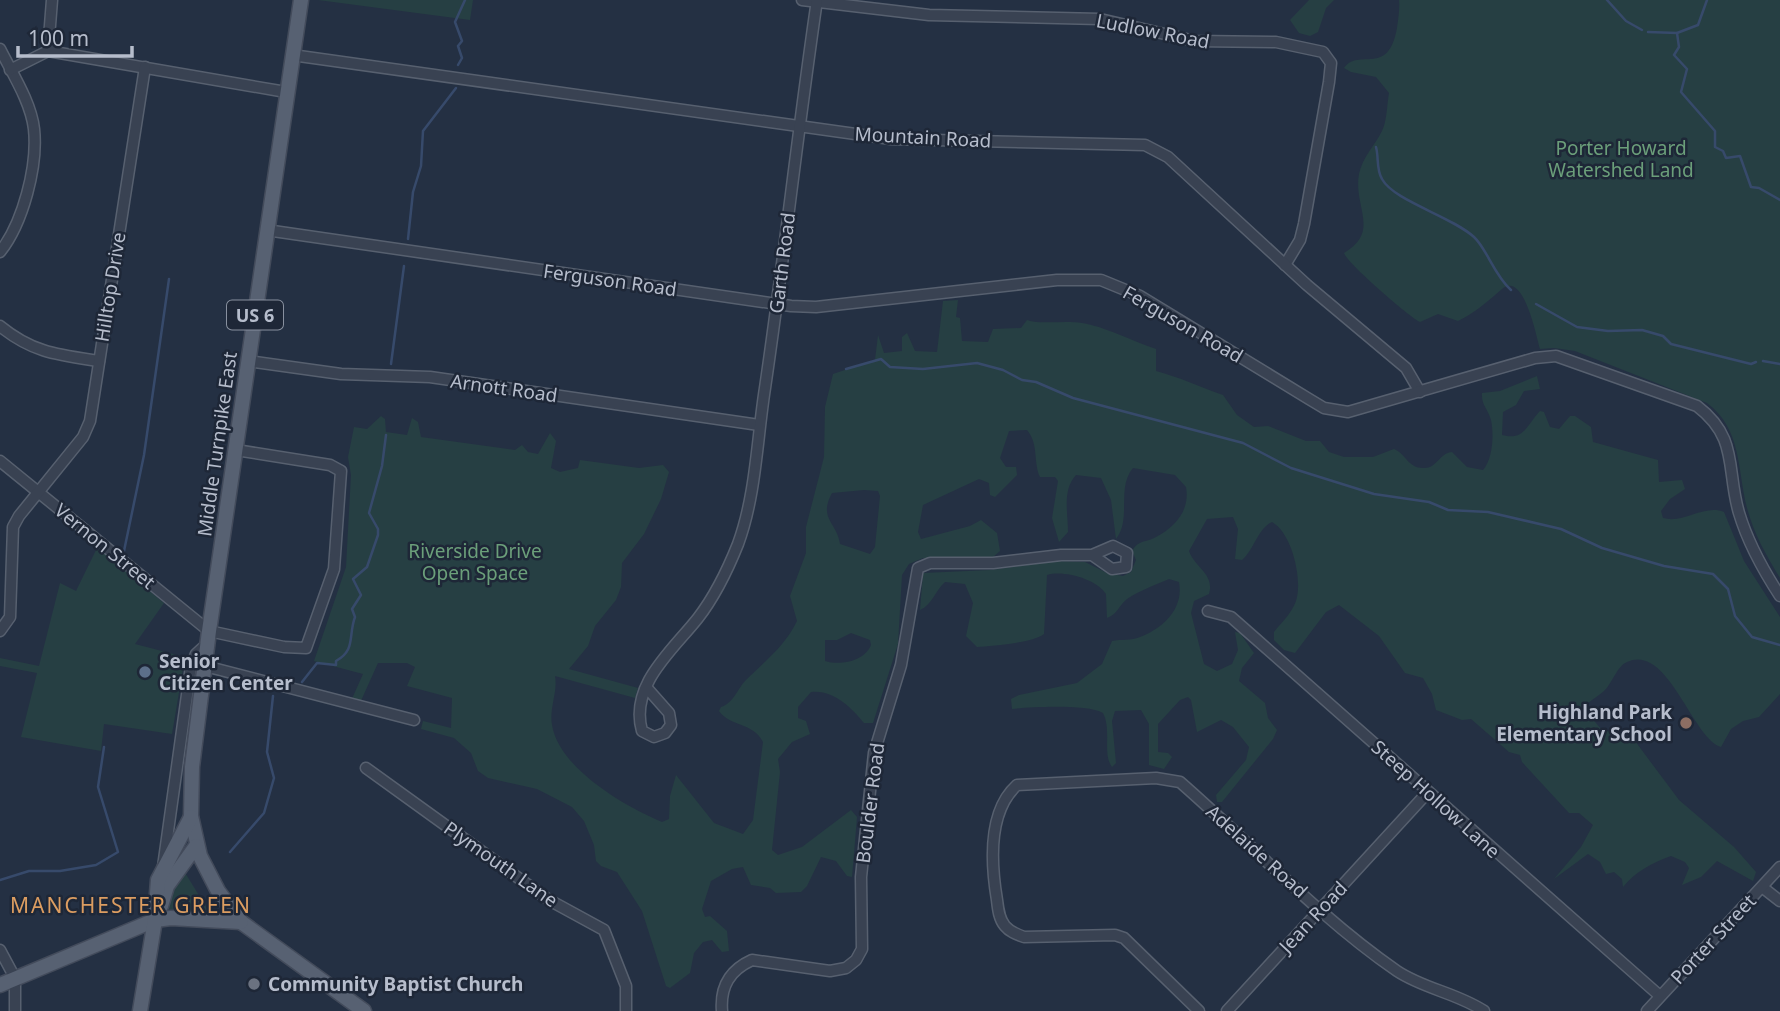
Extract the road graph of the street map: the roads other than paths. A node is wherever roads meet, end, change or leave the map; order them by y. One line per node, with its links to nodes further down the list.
1 (52, 0): 6 (street)
2 (301, 0): 7 (main road, Middle Turnpike East / US 6)
3 (803, 0): 4 (street, Ludlow Road)
4 (817, 1): 11 (street, Garth Road); 14 (street, Ludlow Road)
5 (0, 48): 9 (street)
6 (48, 51): 8 (street); 9 (street)
7 (292, 55): 10 (main road, Middle Turnpike East / US 6); 11 (street, Mountain Road)
8 (145, 67): 10 (street); 17 (street, Hilltop Drive)
9 (10, 69): 13 (street)
10 (286, 92): 12 (main road, Middle Turnpike East / US 6)
11 (798, 126): 14 (street, Mountain Road); 15 (street, Garth Road)
12 (266, 230): 15 (street, Ferguson Road); 18 (main road, Middle Turnpike East / US 6)
13 (0, 253)
14 (1284, 265): 19 (street, Mountain Road)
15 (777, 304): 19 (street, Ferguson Road); 20 (street, Garth Road)
16 (0, 326): 17 (street)
17 (99, 361): 23 (street, Hilltop Drive)
18 (248, 361): 20 (street, Arnott Road); 21 (main road, Middle Turnpike East / US 6)
19 (1420, 391): 25 (street, Ferguson Road)
20 (759, 425): 30 (street, Garth Road)
21 (236, 450): 28 (main road, Middle Turnpike East / US 6); 28 (street)
22 (0, 461): 23 (street, Vernon Street)
23 (38, 491): 27 (street, Hilltop Drive); 28 (street, Vernon Street)
24 (1092, 555): 51 (street, Boulder Road)
25 (1780, 596)
26 (1208, 611): 33 (street, Steep Hollow Lane)
27 (0, 631)
28 (209, 637): 29 (main road, Middle Turnpike East / US 6); 37 (street, Middle Turnpike East)
29 (205, 666): 31 (street); 34 (main road, Middle Turnpike East / US 6)
30 (646, 687)
31 (414, 720)
32 (366, 768): 50 (street, Plymouth Lane)
33 (1428, 792): 40 (street, Jean Road); 46 (street, Steep Hollow Lane)
34 (191, 816): 35 (main road, US 6); 37 (main road, Middle Turnpike East)
35 (196, 846): 41 (main road, Middle Turnpike East); 42 (main road, US 6)
36 (1780, 867): 38 (street, Porter Street)
37 (162, 869): 41 (main road, Middle Turnpike East)
38 (1762, 887): 39 (street); 46 (street, Porter Street)
39 (1780, 901)
40 (1321, 908): 52 (street, Adelaide Road); 53 (street, Jean Road); 54 (street, Adelaide Road)
41 (155, 920): 42 (main road); 44 (main road); 48 (main road, Middle Turnpike East)
42 (241, 922): 49 (main road, US 6)
43 (0, 950): 44 (street)
44 (15, 978): 45 (main road); 47 (street)
45 (0, 985)
46 (1660, 996): 55 (street, Porter Street)
47 (15, 1011)
48 (140, 1011)
49 (364, 1011)
50 (626, 1011)
51 (722, 1011)
52 (1199, 1011)
53 (1227, 1011)
54 (1484, 1011)
55 (1647, 1011)

